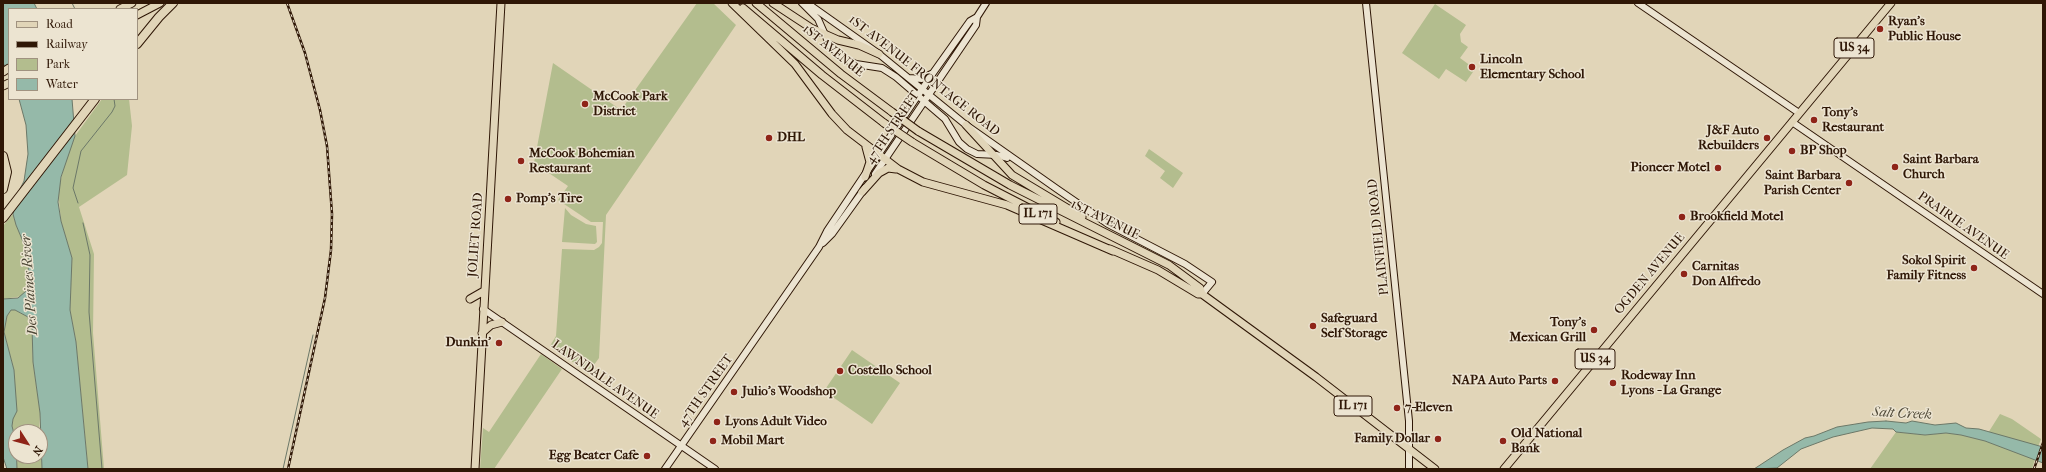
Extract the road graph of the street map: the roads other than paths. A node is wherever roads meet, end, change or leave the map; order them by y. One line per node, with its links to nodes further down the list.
1 (132, 3): 15 (main road)
2 (160, 3): 16 (main road)
3 (173, 3): 19 (highway)
4 (501, 3): 44 (main road, JOLIET ROAD)
5 (732, 3): 31 (main road)
6 (737, 3): 43 (main road, 1ST AVENUE / IL 171, bridge)
7 (756, 3): 41 (main road, 1ST AVENUE / IL 171, bridge)
8 (773, 3): 18 (main road)
9 (802, 3): 18 (street, 1ST AVENUE FRONTAGE ROAD)
10 (807, 3): 20 (street, 1ST AVENUE FRONTAGE ROAD)
11 (986, 3): 17 (street, 47TH STREET)
12 (1366, 3): 52 (street, PLAINFIELD ROAD)
13 (1638, 3): 28 (street)
14 (1891, 3): 28 (main road, OGDEN AVENUE / US 34)
15 (122, 8)
16 (138, 14)
17 (977, 17): 21 (street, 47TH STREET); 25 (street, 47TH STREET)
18 (826, 35): 20 (main road); 24 (street, 1ST AVENUE FRONTAGE ROAD)
19 (138, 43)
20 (879, 54): 22 (street, 1ST AVENUE FRONTAGE ROAD)
21 (933, 73): 22 (street); 23 (street, 47TH STREET)
22 (909, 78): 23 (street, 1ST AVENUE FRONTAGE ROAD)
23 (922, 90): 24 (street, 47TH STREET); 25 (street, 1ST AVENUE FRONTAGE ROAD)
24 (918, 95): 27 (street, 1ST AVENUE FRONTAGE ROAD); 34 (street, 47TH STREET)
25 (928, 95): 27 (street, 47TH STREET); 30 (street, 1ST AVENUE FRONTAGE ROAD)
26 (94, 100): 40 (highway)
27 (924, 101): 32 (street, 1ST AVENUE FRONTAGE ROAD); 34 (street, 47TH STREET)
28 (1799, 113): 29 (main road, OGDEN AVENUE / US 34)
29 (1792, 122): 46 (street, PRAIRIE AVENUE); 58 (main road, OGDEN AVENUE / US 34)
30 (966, 126): 32 (main road); 35 (street, 1ST AVENUE FRONTAGE ROAD)
31 (863, 144): 34 (main road); 37 (main road)
32 (992, 155): 35 (street, 1ST AVENUE FRONTAGE ROAD); 41 (main road)
33 (3, 156): 38 (highway)
34 (882, 158): 36 (main road); 37 (street, 47TH STREET); 39 (street, 47TH STREET)
35 (1026, 168): 45 (street, 1ST AVENUE FRONTAGE ROAD)
36 (898, 169): 39 (main road); 43 (main road)
37 (864, 177): 42 (street, 47TH STREET)
38 (3, 189)
39 (862, 192): 42 (street, 47TH STREET)
40 (3, 218)
41 (1129, 245): 45 (main road, 1ST AVENUE / IL 171)
42 (819, 247): 51 (street, 47TH STREET)
43 (1112, 250): 45 (main road, 1ST AVENUE / IL 171)
44 (484, 291): 47 (main road); 48 (main road, JOLIET ROAD)
45 (1202, 294): 52 (main road, 1ST AVENUE / IL 171)
46 (2043, 294)
47 (470, 299)
48 (483, 309): 49 (street, LAWNDALE AVENUE); 50 (main road, JOLIET ROAD)
49 (502, 322): 50 (main road); 51 (street, LAWNDALE AVENUE)
50 (482, 333): 53 (main road, JOLIET ROAD)
51 (681, 446): 54 (street, 47TH STREET); 55 (street, LAWNDALE AVENUE)
52 (1410, 450): 56 (street, PLAINFIELD ROAD); 57 (main road, 1ST AVENUE / IL 171)
53 (475, 469)
54 (664, 469)
55 (715, 469)
56 (1409, 469)
57 (1435, 469)
58 (1504, 469)

